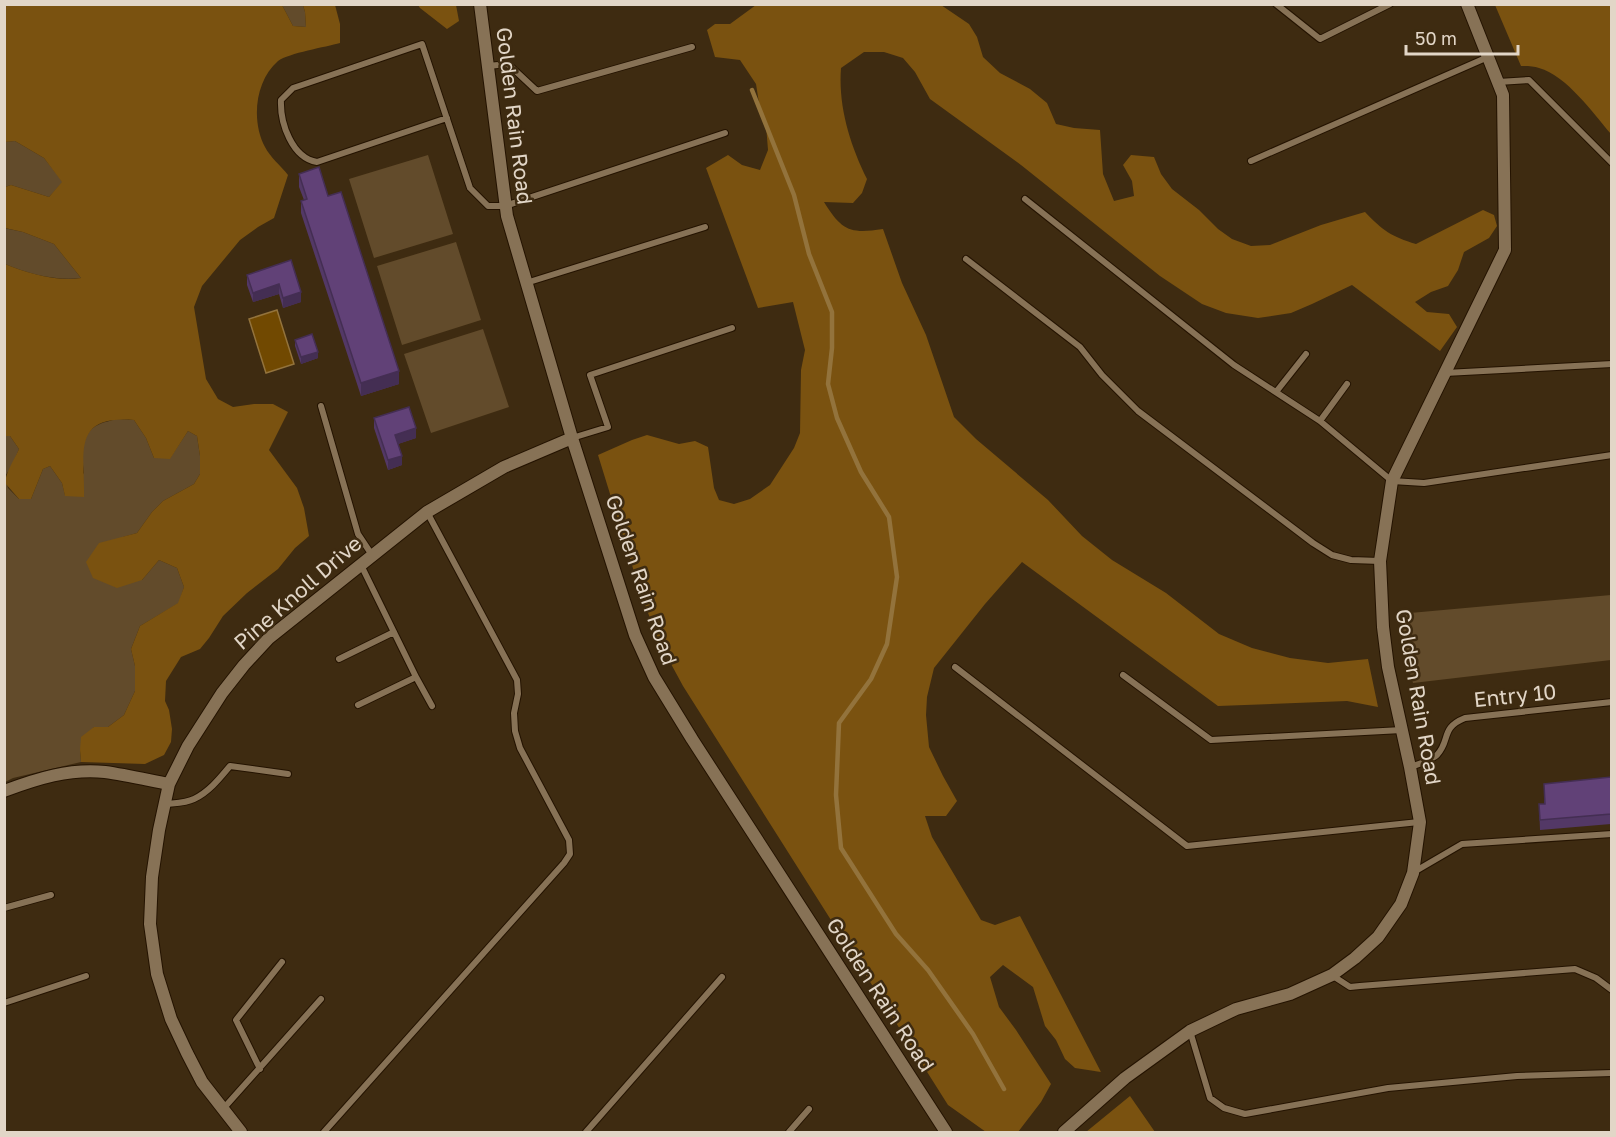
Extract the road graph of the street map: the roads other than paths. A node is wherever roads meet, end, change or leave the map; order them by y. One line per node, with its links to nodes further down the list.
1 (480, 4): 7 (street, Golden Rain Road)
2 (1276, 4): 3 (lane)
3 (1390, 4)
4 (1467, 4): 6 (street, Golden Rain Road)
5 (692, 47): 7 (lane)
6 (1488, 57): 8 (street, Golden Rain Road); 11 (lane)
7 (488, 66): 14 (street, Golden Rain Road)
8 (1498, 82): 12 (lane); 21 (street, Golden Rain Road)
9 (447, 118): 9 (lane); 14 (lane)
10 (725, 133): 14 (lane)
11 (1251, 161)
12 (1611, 163)
13 (1025, 199): 23 (lane)
14 (505, 206): 17 (street, Golden Rain Road)
15 (705, 227): 17 (lane)
16 (966, 259): 31 (lane)
17 (526, 283): 26 (street, Golden Rain Road)
18 (732, 328): 26 (lane)
19 (1306, 354): 23 (lane)
20 (1611, 364): 21 (lane)
21 (1445, 373): 28 (street, Golden Rain Road)
22 (1347, 384): 25 (lane)
23 (1276, 392): 25 (lane)
24 (321, 406): 30 (lane)
25 (1320, 421): 28 (lane)
26 (572, 438): 29 (street, Pine Knoll Drive); 68 (street, Golden Rain Road)
27 (1611, 455): 28 (lane)
28 (1392, 481): 31 (street, Golden Rain Road)
29 (426, 512): 30 (street, Pine Knoll Drive); 65 (lane)
30 (372, 555): 32 (street, Pine Knoll Drive)
31 (1380, 561): 41 (street, Golden Rain Road)
32 (361, 564): 33 (lane); 44 (street, Pine Knoll Drive)
33 (394, 632): 34 (lane); 37 (lane)
34 (339, 659)
35 (955, 667): 47 (lane)
36 (1123, 675): 41 (lane)
37 (416, 677): 39 (lane); 40 (lane)
38 (1611, 702): 42 (lane, Entry 10)
39 (358, 705)
40 (432, 706)
41 (1402, 730): 42 (street, Golden Rain Road)
42 (1410, 767): 47 (street, Golden Rain Road)
43 (288, 774): 46 (lane)
44 (169, 784): 45 (street); 46 (street, Pine Knoll Drive)
45 (4, 791)
46 (166, 804): 63 (street, Pine Knoll Drive)
47 (1420, 822): 49 (street, Golden Rain Road)
48 (1611, 834): 49 (lane)
49 (1413, 873): 53 (street, Golden Rain Road)
50 (51, 895): 51 (lane)
51 (4, 908)
52 (282, 963): 60 (lane)
53 (1332, 975): 56 (lane); 59 (street, Golden Rain Road)
54 (86, 976): 58 (lane)
55 (722, 977): 66 (lane)
56 (1611, 990)
57 (321, 999): 60 (lane)
58 (4, 1003)
59 (1190, 1032): 61 (lane); 69 (street, Golden Rain Road)
60 (260, 1069): 63 (lane)
61 (1611, 1073)
62 (809, 1109): 67 (lane)
63 (222, 1110): 64 (street, Pine Knoll Drive)
64 (241, 1132)
65 (324, 1132)
66 (586, 1132)
67 (789, 1132)
68 (946, 1132)
69 (1064, 1132)

